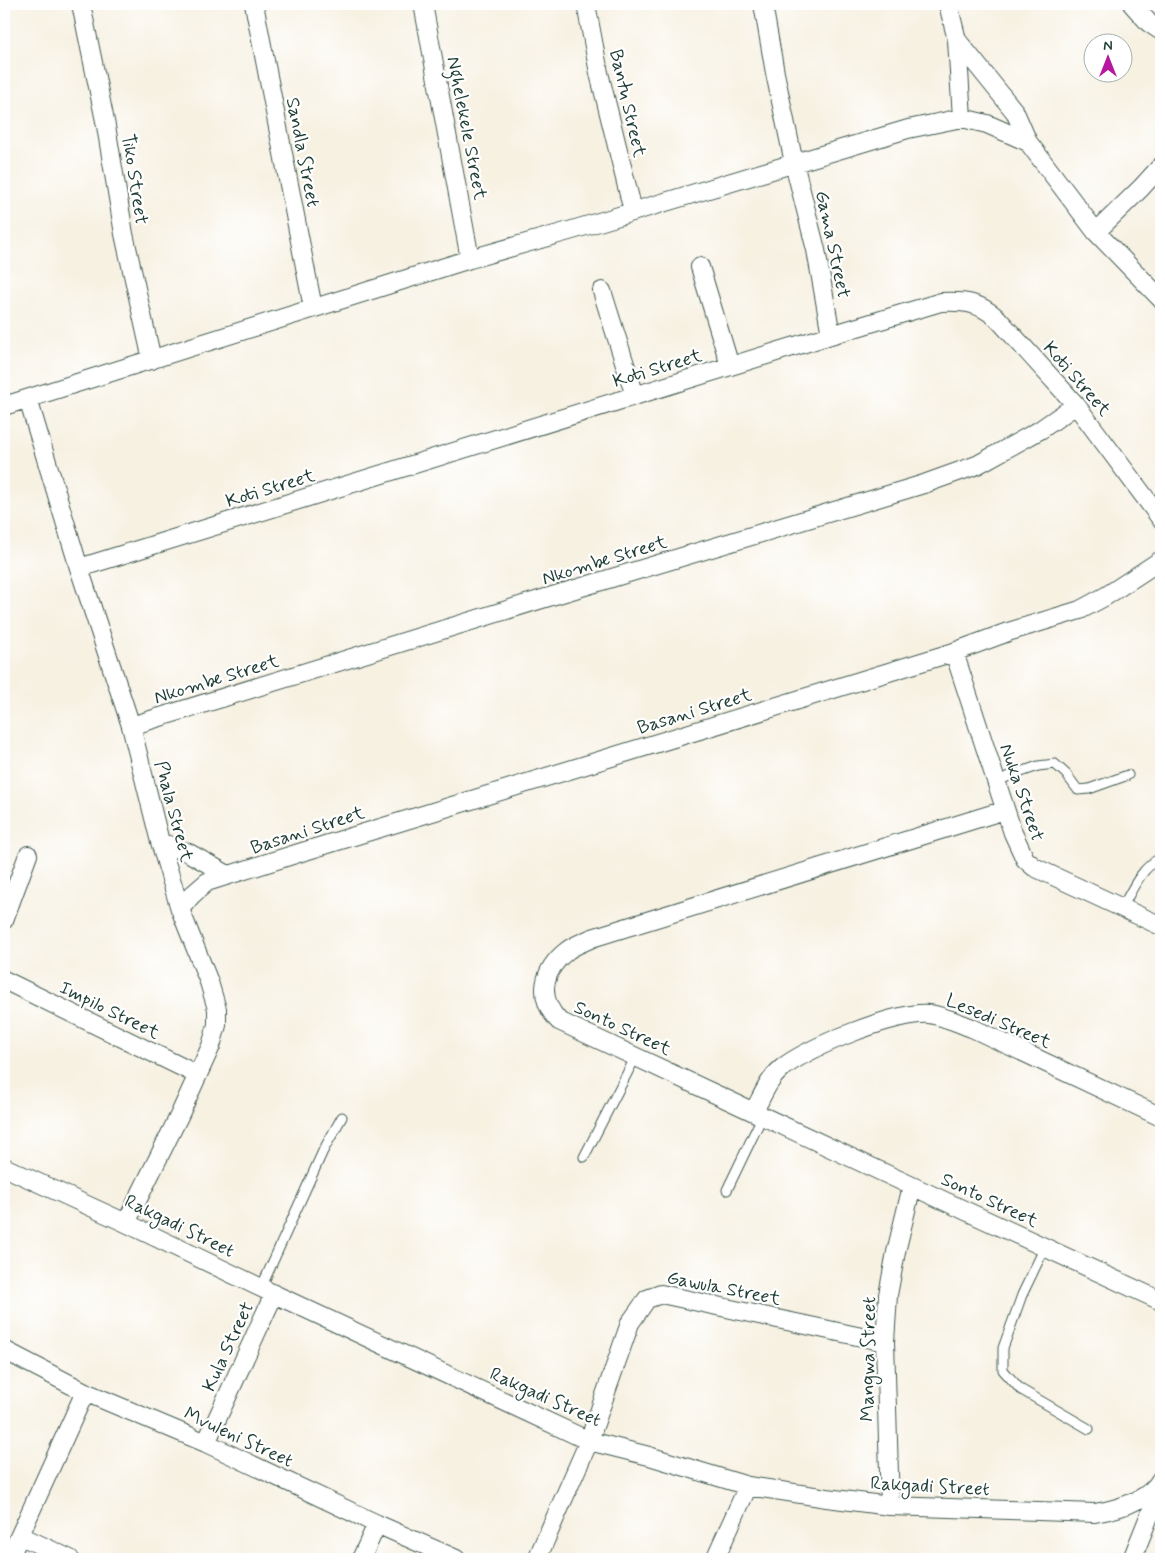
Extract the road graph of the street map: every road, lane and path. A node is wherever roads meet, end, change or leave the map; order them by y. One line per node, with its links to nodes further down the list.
1 (81, 4): 22 (street, Tiko Street)
2 (254, 4): 20 (street, Sandla Street)
3 (423, 4): 16 (street, Nghelekele Street)
4 (586, 4): 14 (street, Bantu Street)
5 (763, 4): 12 (street, Gama Street)
6 (948, 4): 9 (street)
7 (1132, 4): 8 (street)
8 (1161, 31)
9 (957, 40): 10 (street); 11 (street)
10 (962, 118): 11 (street); 12 (street)
11 (1028, 142): 15 (street)
12 (794, 163): 14 (street); 21 (street, Gama Street)
13 (1161, 166): 15 (street)
14 (633, 211): 16 (street)
15 (1096, 232): 19 (street)
16 (470, 259): 20 (street)
17 (700, 267): 23 (street)
18 (602, 291): 24 (street)
19 (1161, 299)
20 (313, 308): 22 (street)
21 (831, 335): 23 (street, Koti Street); 26 (street, Koti Street)
22 (152, 360): 25 (street)
23 (730, 366): 24 (street, Koti Street)
24 (635, 396): 30 (street, Koti Street)
25 (28, 399): 27 (street); 30 (street, Phala Street)
26 (1076, 405): 28 (street, Koti Street); 32 (street, Nkombe Street)
27 (4, 406)
28 (1161, 519)
29 (1161, 560): 31 (street, Basani Street)
30 (79, 568): 32 (street, Phala Street)
31 (954, 652): 34 (street, Nuka Street); 39 (street, Basani Street)
32 (131, 726): 36 (street, Phala Street)
33 (1128, 775): 34 (lane)
34 (996, 781): 35 (street, Nuka Street)
35 (1005, 810): 40 (street, Nuka Street); 45 (street, Sonto Street)
36 (160, 842): 39 (street); 41 (street, Phala Street)
37 (28, 855): 42 (street)
38 (1161, 858): 40 (lane)
39 (228, 875): 41 (street, Basani Street)
40 (1122, 908): 43 (street, Nuka Street)
41 (180, 909): 46 (street, Phala Street)
42 (4, 920)
43 (1161, 926)
44 (4, 980): 46 (street, Impilo Street)
45 (636, 1056): 47 (street, Sonto Street); 50 (lane)
46 (198, 1075): 54 (street, Phala Street)
47 (758, 1113): 49 (street, Lesedi Street); 52 (street, Sonto Street); 53 (lane)
48 (342, 1117): 56 (lane)
49 (1161, 1117)
50 (584, 1156)
51 (4, 1167): 54 (street, Rakgadi Street)
52 (912, 1186): 55 (street, Sonto Street); 58 (street, Mangwa Street)
53 (728, 1190)
54 (126, 1222): 56 (street, Rakgadi Street)
55 (1045, 1247): 57 (street, Sonto Street); 61 (lane)
56 (267, 1291): 62 (street, Rakgadi Street); 63 (street, Kula Street)
57 (1161, 1301)
58 (885, 1342): 62 (street, Gawula Street); 66 (street, Mangwa Street)
59 (4, 1350): 60 (street, Mvuleni Street)
60 (85, 1392): 63 (street, Mvuleni Street); 68 (street)
61 (1089, 1429)
62 (589, 1441): 65 (street, Rakgadi Street); 73 (street)
63 (206, 1443): 67 (street, Mvuleni Street)
64 (1159, 1483): 66 (street, Rakgadi Street); 75 (street)
65 (748, 1486): 66 (street, Rakgadi Street); 74 (street)
66 (890, 1506)
67 (376, 1524): 71 (street); 72 (street, Mvuleni Street)
68 (21, 1536): 69 (street); 70 (street)
69 (9, 1559)
70 (70, 1559)
71 (361, 1559)
72 (456, 1559)
73 (537, 1559)
74 (715, 1559)
75 (1132, 1559)

